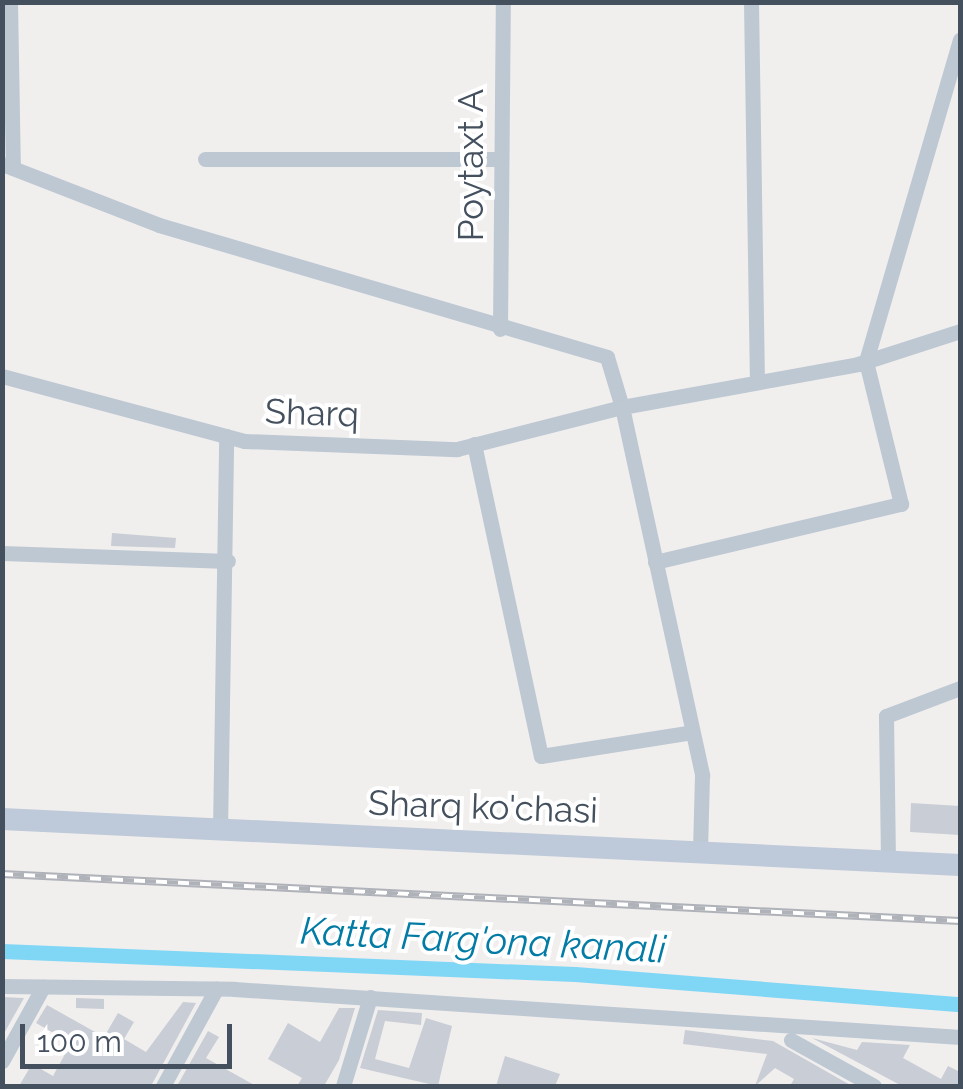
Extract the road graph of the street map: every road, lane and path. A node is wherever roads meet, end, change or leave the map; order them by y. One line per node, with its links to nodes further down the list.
1 (10, 2): 7 (street)
2 (503, 2): 6 (street, Poytaxt A)
3 (750, 2): 12 (street)
4 (960, 39): 10 (street)
5 (205, 159): 6 (street)
6 (502, 160): 8 (street, Poytaxt A)
7 (8, 166): 8 (street)
8 (500, 329): 13 (street)
9 (960, 332): 10 (street, Sharq)
10 (866, 361): 12 (street, Sharq); 18 (street)
11 (2, 376): 14 (street, Sharq)
12 (757, 382): 13 (street, Sharq)
13 (622, 407): 15 (street, Sharq); 18 (street)
14 (226, 436): 15 (street, Sharq); 17 (street)
15 (474, 444): 20 (street)
16 (2, 553): 17 (street)
17 (228, 561): 22 (street)
18 (655, 562): 20 (street)
19 (960, 688): 24 (street)
20 (692, 732): 23 (street)
21 (2, 819): 22 (main road, Sharq ko'chasi)
22 (220, 832): 23 (main road, Sharq ko'chasi)
23 (700, 851): 24 (main road, Sharq ko'chasi)
24 (888, 860): 25 (main road, Sharq ko'chasi)
25 (960, 865)
26 (2, 986): 27 (street)
27 (44, 987): 28 (street); 32 (street)
28 (216, 989): 29 (street); 33 (street)
29 (370, 997): 30 (street); 34 (street)
30 (960, 1037)
31 (791, 1040): 35 (street)
32 (2, 1061)
33 (162, 1086)
34 (343, 1086)
35 (874, 1086)

